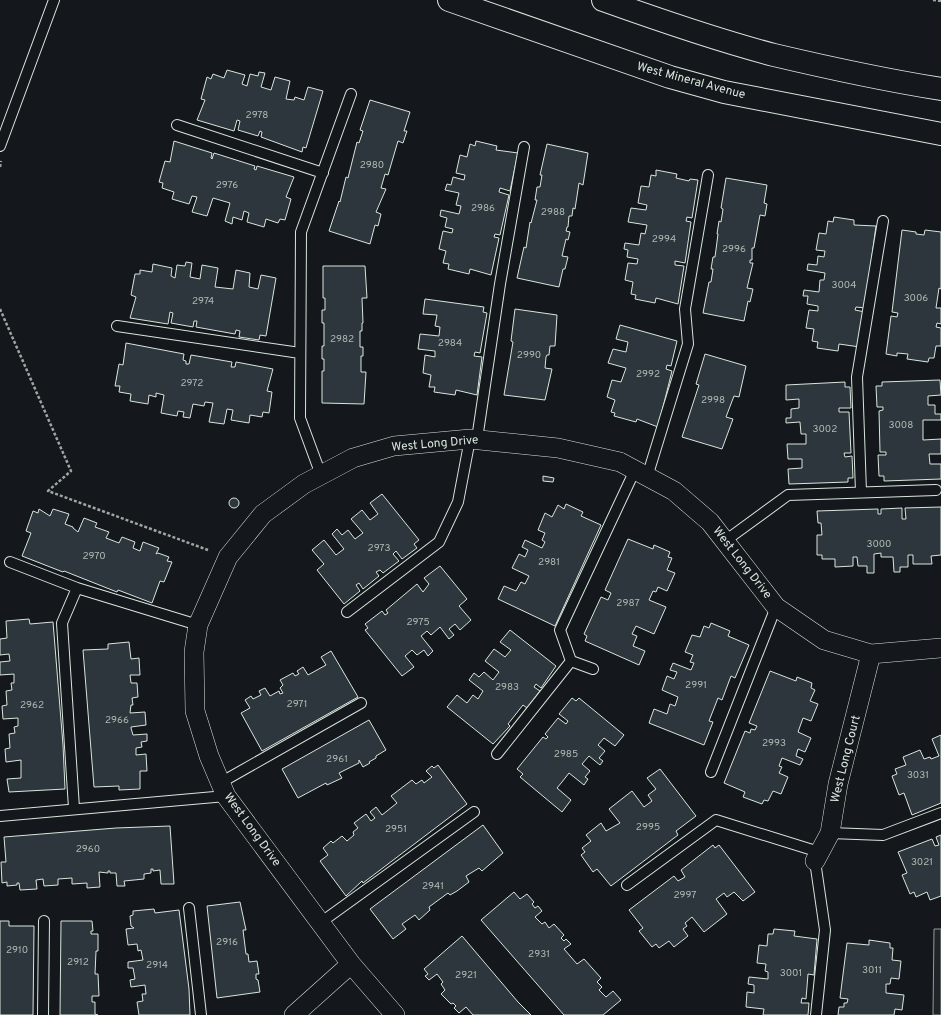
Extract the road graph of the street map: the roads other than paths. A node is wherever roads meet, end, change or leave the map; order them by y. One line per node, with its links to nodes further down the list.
1 (54, 0): 8 (lane)
2 (449, 0): 7 (main road, West Mineral Avenue)
3 (603, 0): 4 (main road)
4 (941, 90)
5 (351, 94): 10 (lane)
6 (177, 125): 10 (lane)
7 (941, 134)
8 (0, 146)
9 (524, 147): 15 (lane)
10 (323, 173): 14 (lane)
11 (708, 175): 16 (lane)
12 (883, 221): 19 (lane)
13 (116, 326): 14 (lane)
14 (300, 353): 17 (lane)
15 (474, 439): 16 (street, West Long Drive); 17 (street, West Long Drive); 24 (lane)
16 (641, 474): 20 (street, West Long Drive); 28 (lane)
17 (321, 475): 25 (street, West Long Drive)
18 (936, 490): 19 (lane)
19 (861, 492): 20 (lane)
20 (725, 541): 23 (street, West Long Drive)
21 (10, 562): 22 (lane)
22 (77, 588): 25 (lane); 34 (lane)
23 (776, 607): 27 (street, West Long Drive); 32 (lane)
24 (347, 612)
25 (198, 625): 33 (street, West Long Drive)
26 (941, 648): 27 (street, West Long Drive)
27 (871, 654): 38 (street, West Long Court)
28 (571, 661): 29 (lane); 31 (lane)
29 (593, 669)
30 (361, 702): 33 (lane)
31 (497, 754)
32 (711, 772)
33 (223, 789): 34 (lane); 43 (street, West Long Drive)
34 (74, 808): 37 (lane)
35 (474, 812): 43 (lane)
36 (941, 813): 38 (lane)
37 (0, 816)
38 (830, 833): 39 (street, West Long Court)
39 (817, 857): 40 (lane); 49 (lane)
40 (627, 885)
41 (189, 908): 46 (lane)
42 (44, 921): 45 (lane)
43 (320, 922): 44 (street, West Long Drive)
44 (351, 964): 47 (street); 48 (street, West Long Drive)
45 (43, 1015)
46 (201, 1015)
47 (294, 1015)
48 (395, 1015)
49 (816, 1015)

